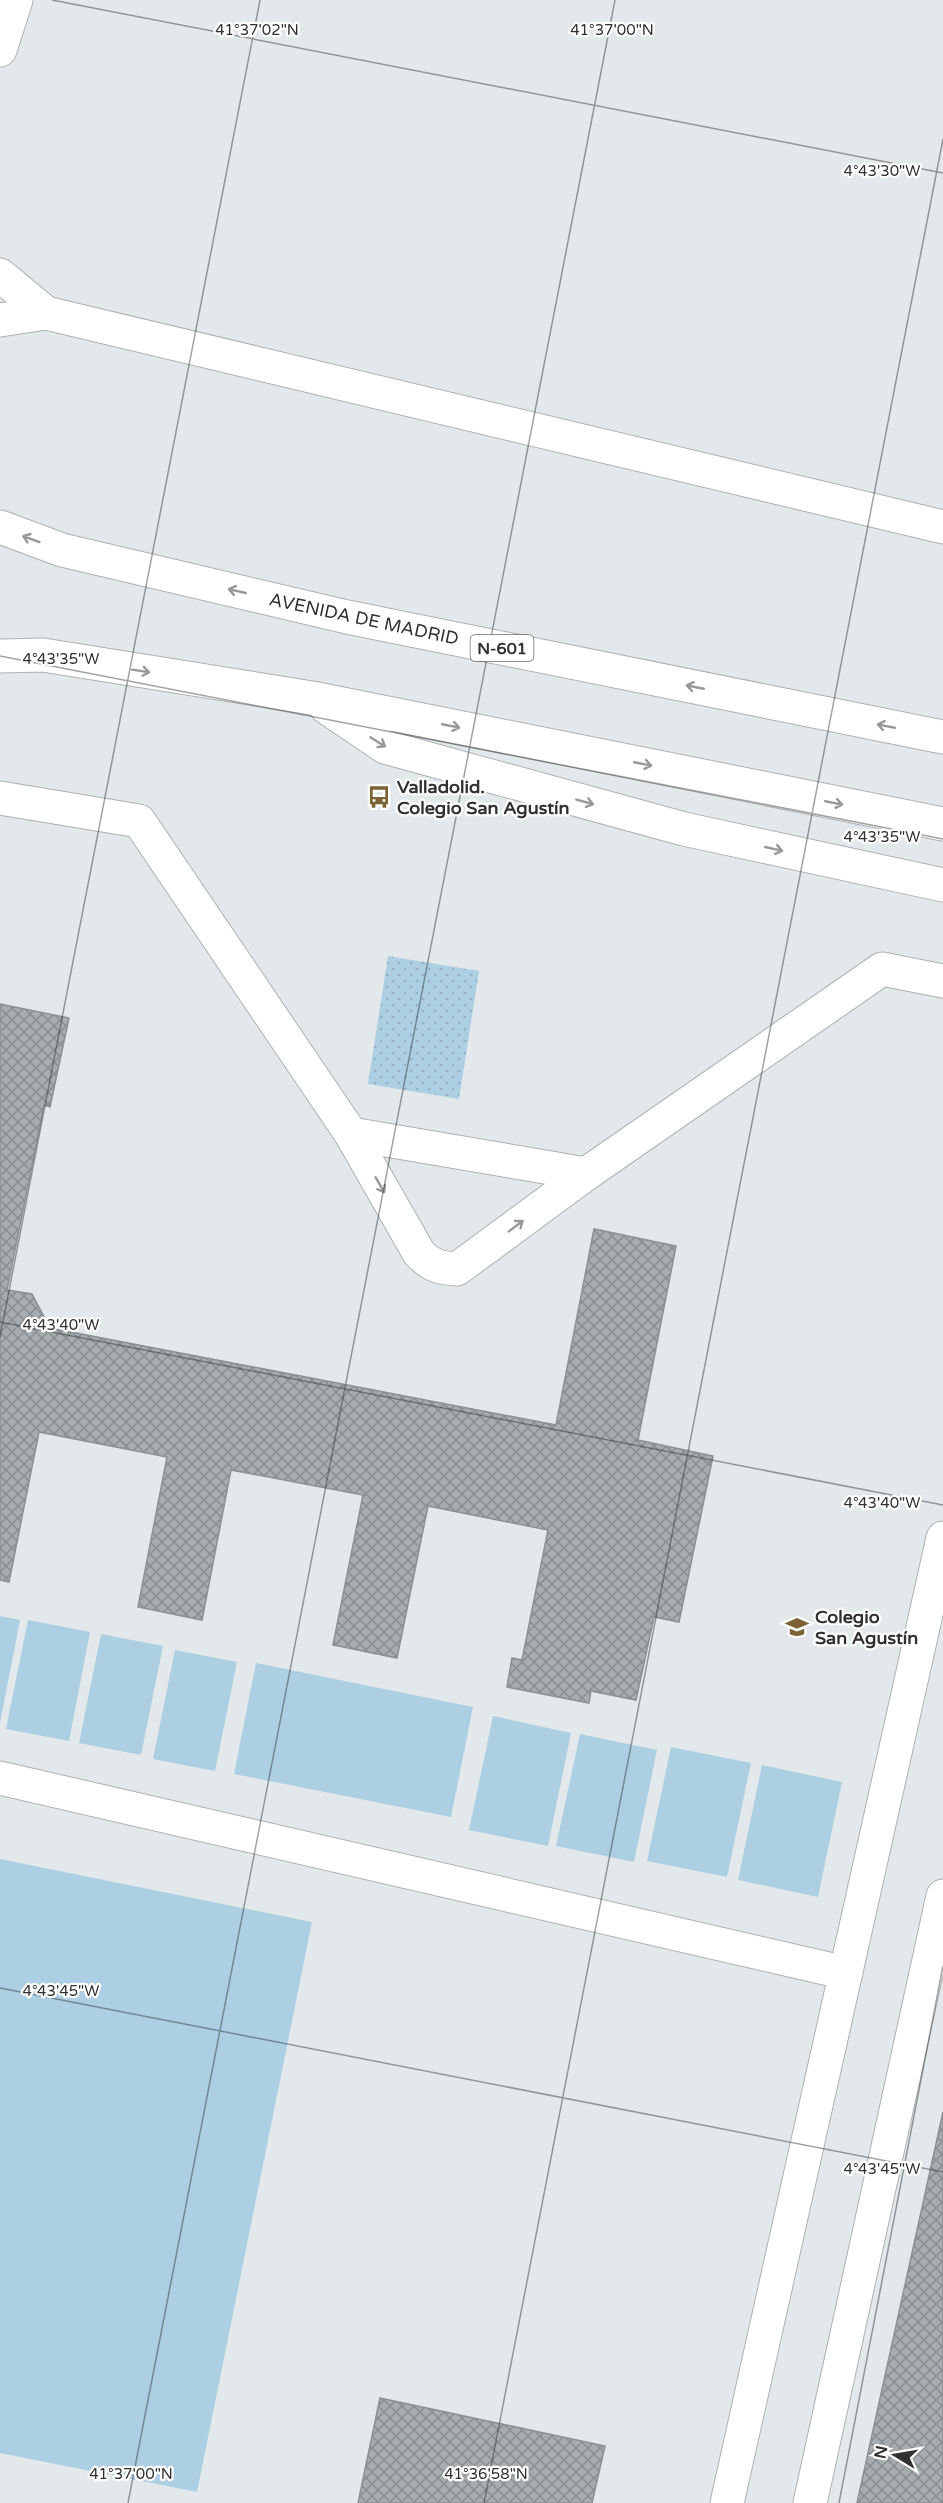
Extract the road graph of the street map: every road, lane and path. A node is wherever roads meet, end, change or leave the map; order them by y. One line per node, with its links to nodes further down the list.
1 (16, 0): 2 (main road)
2 (0, 50)
3 (0, 275): 4 (main road)
4 (46, 314): 5 (main road); 7 (main road)
5 (0, 320)
6 (0, 527): 10 (main road, AVENIDA DE MADRID / N-601, one-way to 6)
7 (943, 527)
8 (0, 656): 9 (main road, one-way to 9)
9 (312, 698): 12 (main road, one-way to 12); 13 (main road, one-way to 13)
10 (943, 737)
11 (0, 798): 15 (main road)
12 (943, 824)
13 (943, 885)
14 (943, 981): 16 (main road)
15 (351, 1134): 16 (main road); 16 (main road, one-way to 16)
16 (586, 1174)
17 (943, 1538): 20 (main road)
18 (0, 1778): 20 (main road)
19 (942, 1901): 22 (main road)
20 (846, 1973): 21 (main road)
21 (727, 2503)
22 (810, 2503)

